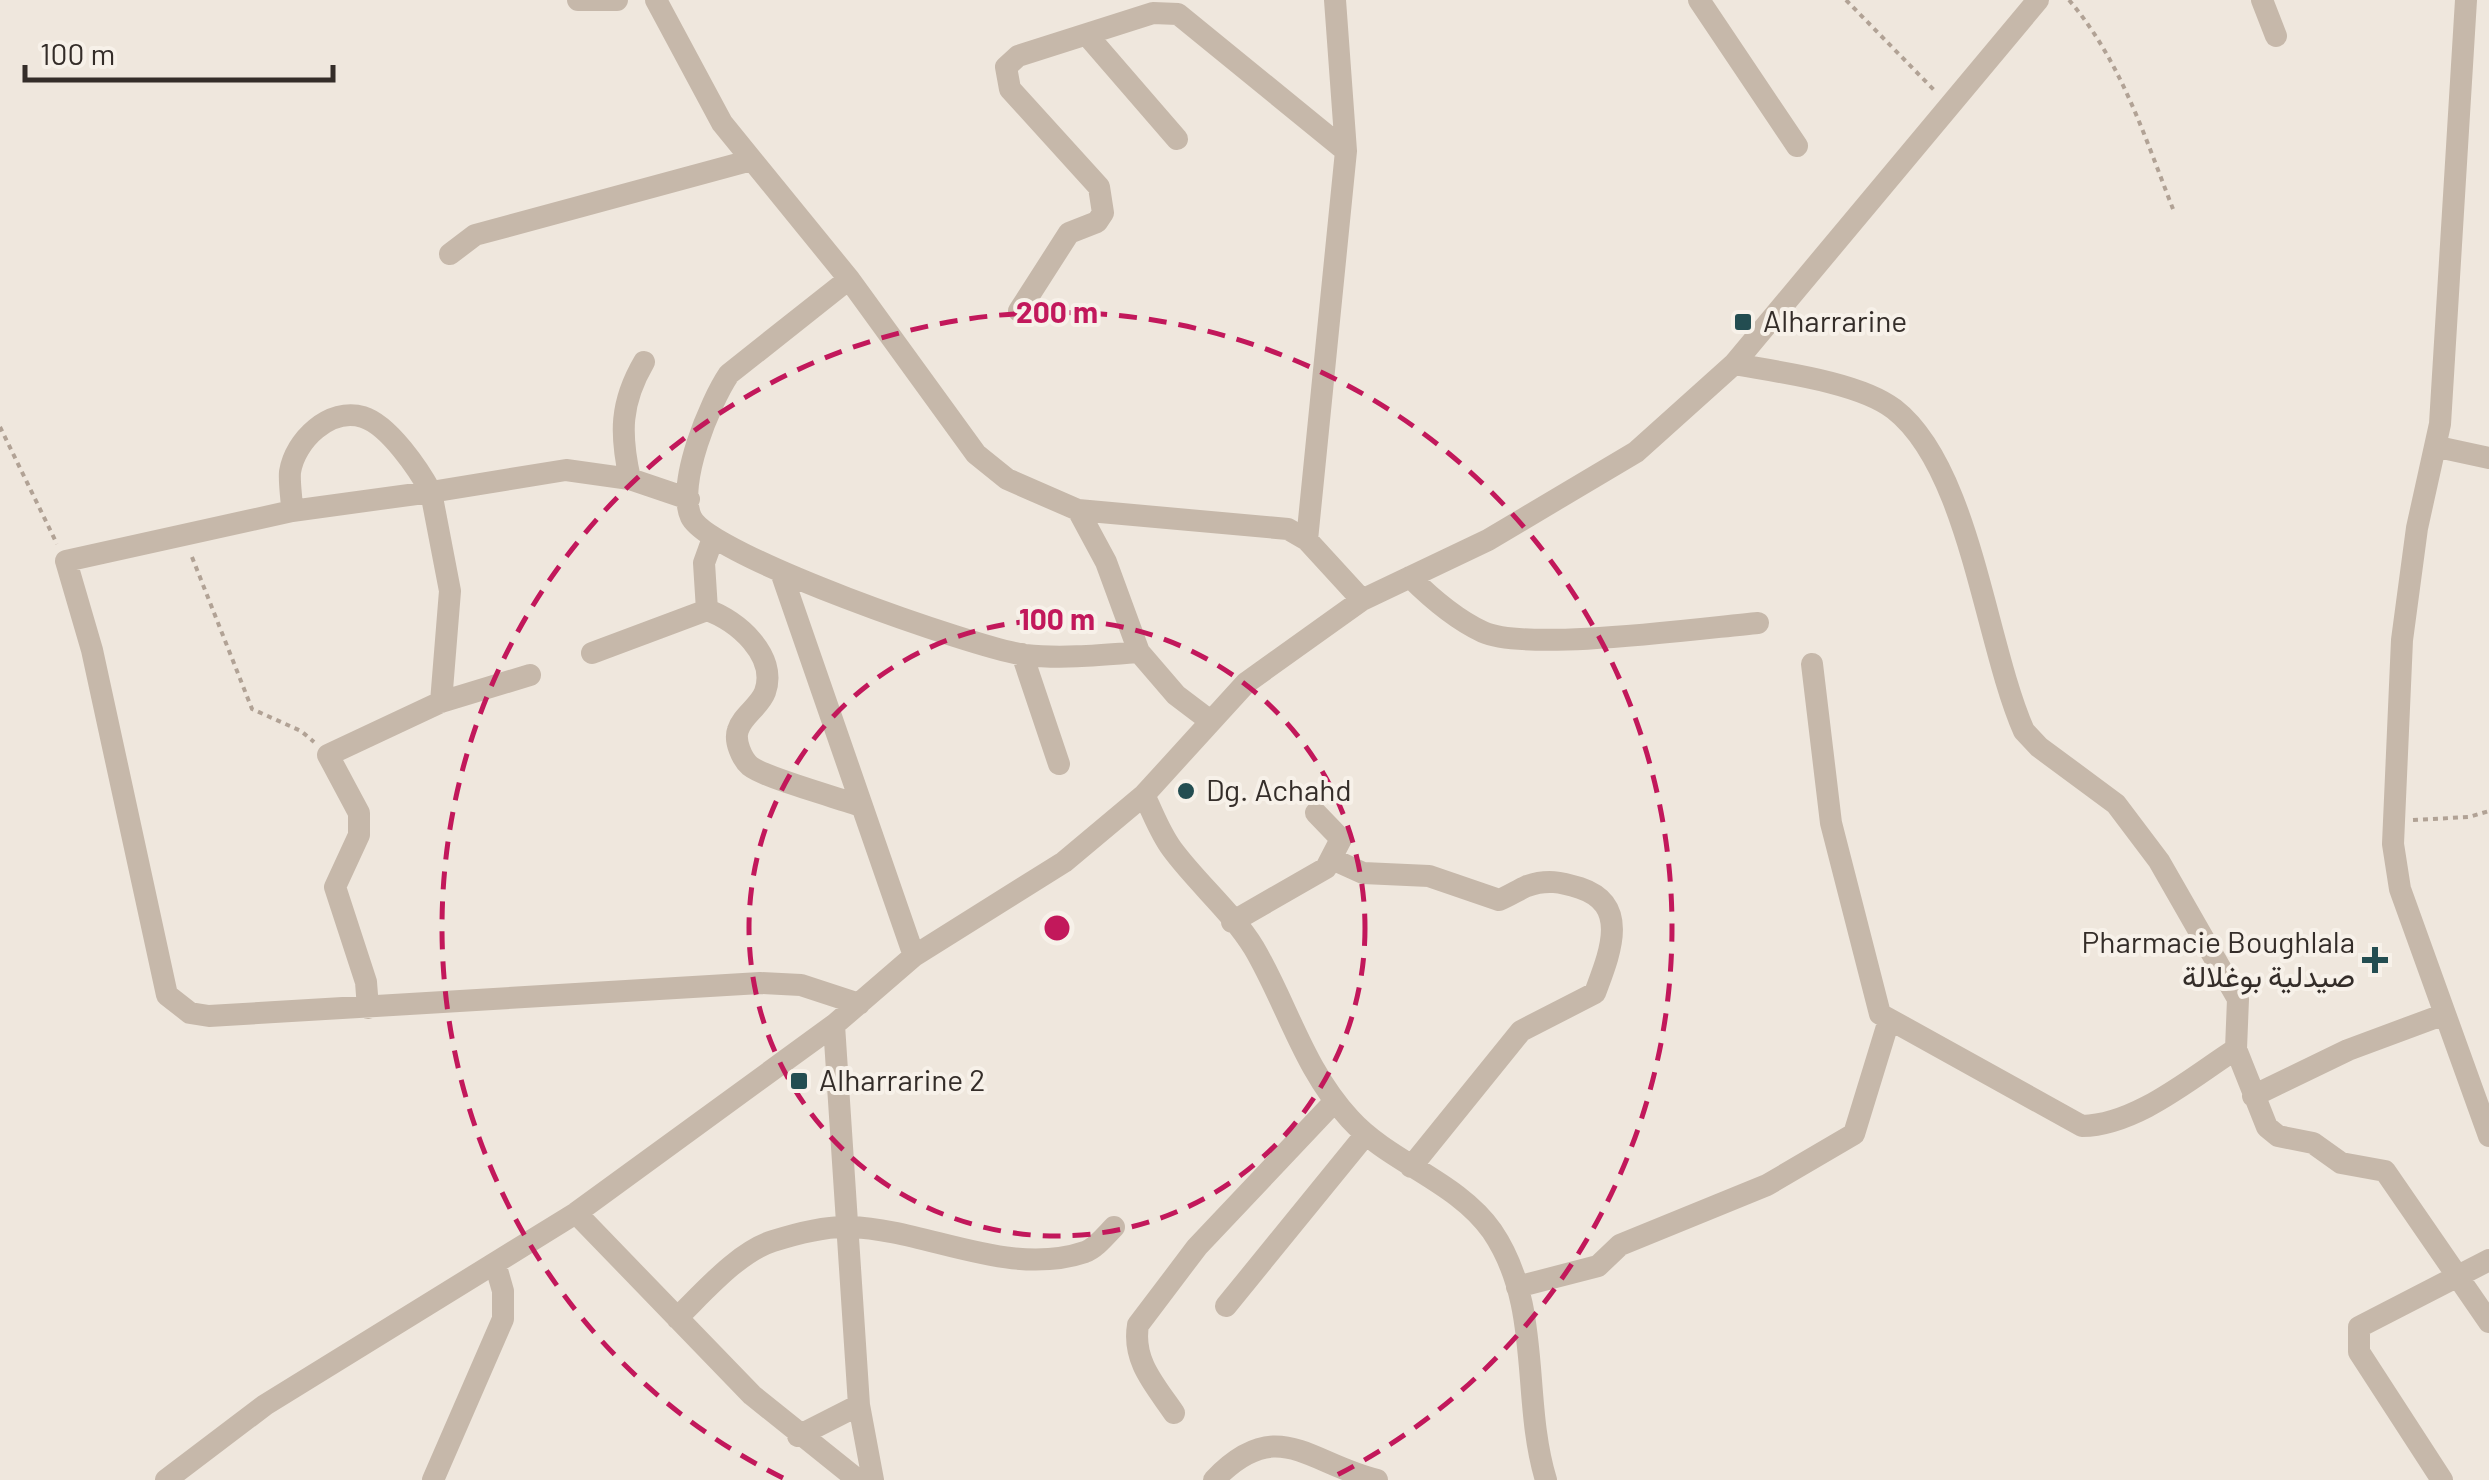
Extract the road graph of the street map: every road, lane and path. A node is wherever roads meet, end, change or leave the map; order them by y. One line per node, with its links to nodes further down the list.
1 (578, 0): 2 (street)
2 (617, 0)
3 (656, 0): 17 (street)
4 (1334, 0): 16 (street)
5 (1698, 0): 15 (street)
6 (1846, 0): 13 (path)
7 (2038, 0): 13 (street)
8 (2069, 0): 18 (path)
9 (2262, 0): 12 (street)
10 (2466, 0): 25 (street)
11 (1087, 34): 14 (street); 16 (street); 21 (street)
12 (2276, 36)
13 (1949, 105): 23 (street)
14 (1177, 140)
15 (1797, 146)
16 (1346, 151): 34 (street)
17 (752, 160): 19 (street); 20 (street)
18 (2173, 209)
19 (450, 254)
20 (850, 279): 29 (street); 30 (street)
21 (1019, 311)
22 (644, 362): 27 (street)
23 (1734, 364): 37 (street); 63 (street)
24 (0, 426): 35 (path)
25 (2438, 447): 26 (street); 54 (street)
26 (2489, 458)
27 (630, 479): 28 (street); 29 (street)
28 (431, 492): 31 (street); 31 (street); 46 (street)
29 (689, 499): 33 (street)
30 (1078, 510): 34 (street); 41 (street)
31 (292, 511): 32 (street)
32 (183, 535): 35 (street); 48 (path)
33 (712, 538): 36 (street); 39 (street)
34 (1307, 540): 38 (street)
35 (66, 560): 59 (street)
36 (782, 575): 43 (street); 51 (street)
37 (1410, 576): 38 (street); 40 (street)
38 (1362, 600): 47 (street)
39 (707, 610): 42 (street); 51 (street)
40 (1758, 623)
41 (1139, 652): 43 (street); 47 (street)
42 (592, 654)
43 (1022, 654): 49 (street)
44 (1812, 664): 61 (street)
45 (530, 675): 46 (street)
46 (441, 702): 48 (street)
47 (1209, 720): 50 (street)
48 (328, 756): 59 (street)
49 (1059, 764)
50 (1144, 795): 56 (street); 57 (street)
51 (861, 806): 57 (street)
52 (2489, 811): 54 (path)
53 (1316, 813): 55 (street)
54 (2393, 820): 60 (street)
55 (1332, 859): 56 (street); 68 (street)
56 (1232, 922): 65 (street)
57 (914, 956): 58 (street)
58 (859, 1004): 59 (street); 62 (street)
59 (368, 1008)
60 (2445, 1014): 64 (street); 66 (street)
61 (1889, 1020): 63 (street); 75 (street)
62 (834, 1026): 69 (street); 70 (street)
63 (2236, 1049): 64 (street)
64 (2253, 1096): 74 (street)
65 (1336, 1101): 67 (street); 80 (street)
66 (2487, 1124)
67 (1366, 1134): 68 (street); 76 (street)
68 (1411, 1167): 75 (street)
69 (576, 1213): 73 (street); 77 (street)
70 (846, 1226): 71 (street); 77 (street); 79 (street)
71 (1114, 1228)
72 (2489, 1260): 74 (street)
73 (495, 1263): 82 (street); 83 (street)
74 (2458, 1272): 78 (street); 89 (street)
75 (1516, 1287): 88 (street)
76 (1226, 1306)
77 (677, 1318): 81 (street)
78 (2489, 1322)
79 (859, 1405): 81 (street); 85 (street)
80 (1174, 1413)
81 (798, 1436): 84 (street)
82 (166, 1480)
83 (433, 1480)
84 (858, 1480)
85 (872, 1480)
86 (1214, 1480): 87 (street)
87 (1377, 1480)
88 (1546, 1480)
89 (2442, 1480)

